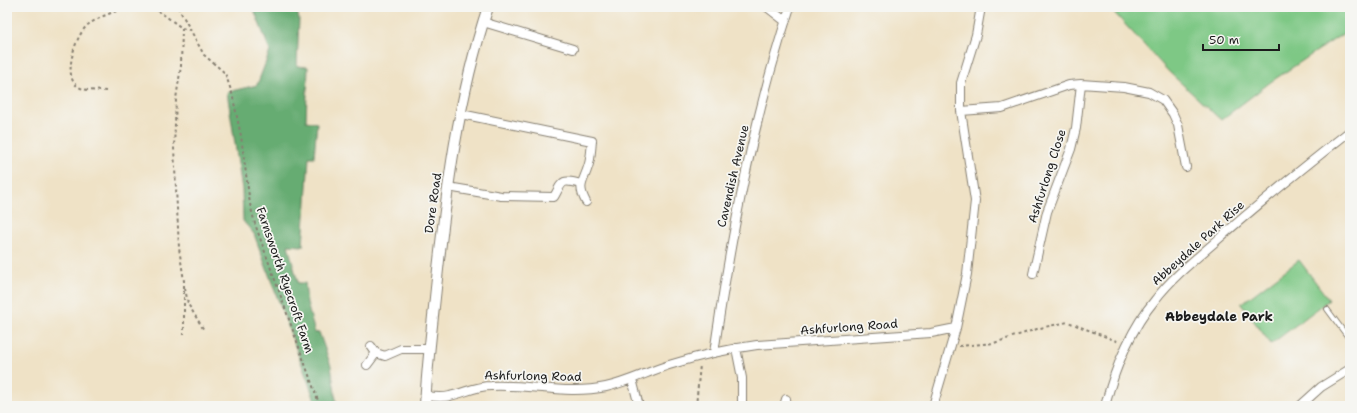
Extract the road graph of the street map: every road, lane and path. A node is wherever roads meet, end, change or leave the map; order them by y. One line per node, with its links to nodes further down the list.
1 (109, 7): 9 (path)
2 (132, 7): 9 (path)
3 (153, 7): 12 (path)
4 (178, 7): 13 (path, Farnsworth Ryecroft Farm)
5 (488, 7): 11 (street, Dore Road)
6 (766, 7): 10 (street)
7 (790, 7): 10 (street, Cavendish Avenue)
8 (981, 7): 17 (street)
9 (115, 12): 16 (path)
10 (785, 21): 36 (street, Cavendish Avenue)
11 (483, 22): 14 (street); 18 (street, Dore Road)
12 (182, 28): 13 (path); 25 (path)
13 (190, 31): 43 (path, Farnsworth Ryecroft Farm)
14 (572, 49)
15 (1081, 84): 17 (street); 20 (street); 24 (street, Ashfurlong Close)
16 (106, 91)
17 (961, 111): 27 (street)
18 (461, 114): 21 (street); 22 (street, Dore Road)
19 (1350, 131): 31 (street, Abbeydale Park Rise)
20 (1186, 167)
21 (580, 184): 22 (street); 23 (street)
22 (448, 187): 35 (street, Dore Road)
23 (586, 202)
24 (1033, 274)
25 (184, 281): 28 (path); 29 (path)
26 (1327, 309): 30 (lane)
27 (956, 328): 33 (street); 34 (street, Ashfurlong Road)
28 (204, 330)
29 (184, 334)
30 (1350, 340)
31 (1126, 345): 33 (path); 48 (street, Abbeydale Park Rise)
32 (371, 346): 37 (street)
33 (950, 346): 47 (street)
34 (736, 348): 36 (street, Ashfurlong Road); 46 (street)
35 (430, 349): 37 (street); 42 (street, Dore Road)
36 (714, 353): 38 (street, Ashfurlong Road)
37 (376, 354): 39 (street)
38 (700, 356): 41 (street, Ashfurlong Road); 45 (path)
39 (368, 365)
40 (1350, 369): 49 (street)
41 (632, 380): 42 (street, Ashfurlong Road); 44 (street)
42 (426, 401)
43 (320, 406)
44 (639, 406)
45 (696, 406)
46 (742, 406)
47 (933, 406)
48 (1105, 406)
49 (1300, 406)

